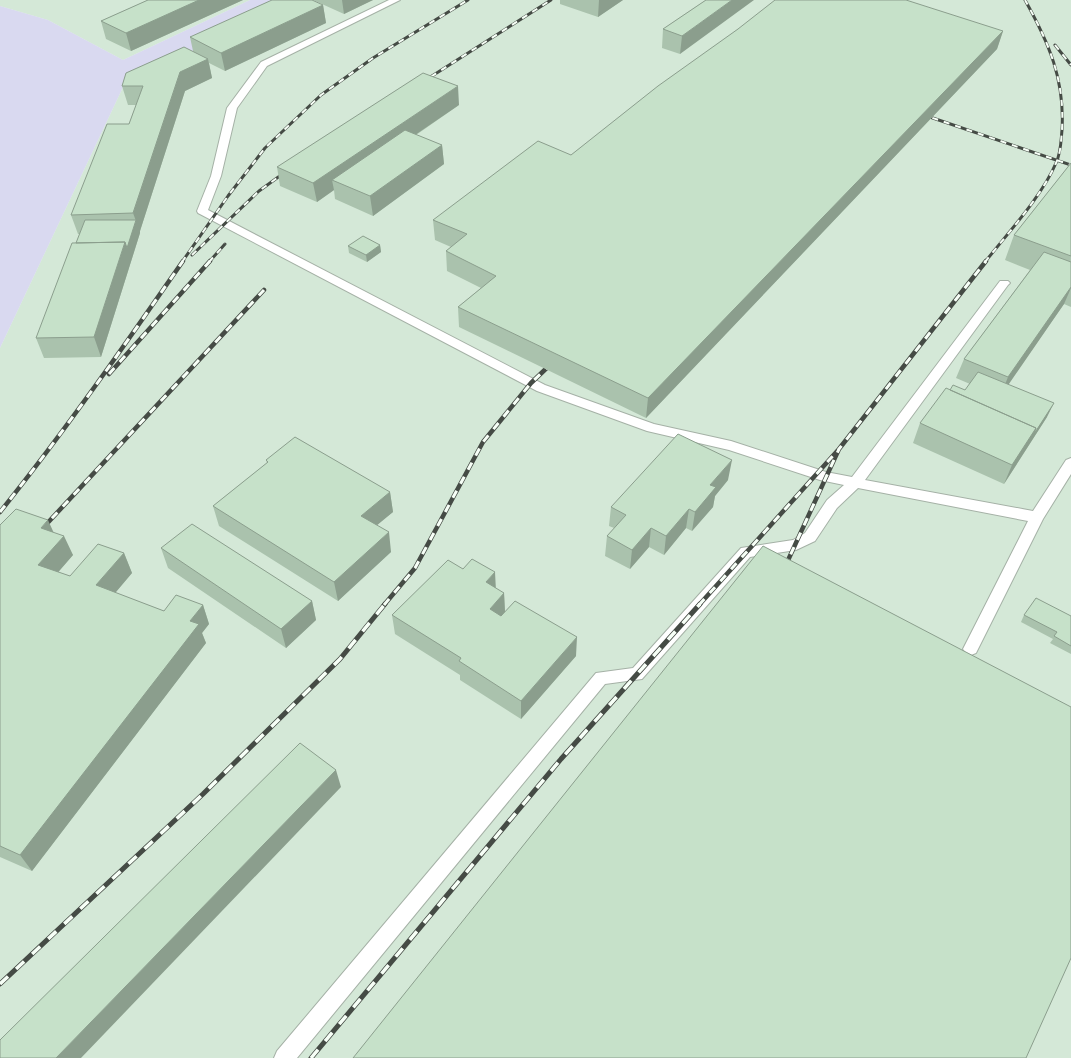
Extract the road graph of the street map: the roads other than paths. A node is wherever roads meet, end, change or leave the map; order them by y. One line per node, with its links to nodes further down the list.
1 (396, 0): 4 (lane)
2 (1004, 282): 4 (lane)
3 (1071, 464): 5 (lane)
4 (856, 482): 5 (lane); 7 (lane)
5 (1037, 517): 6 (lane)
6 (971, 649)
7 (284, 1058)

